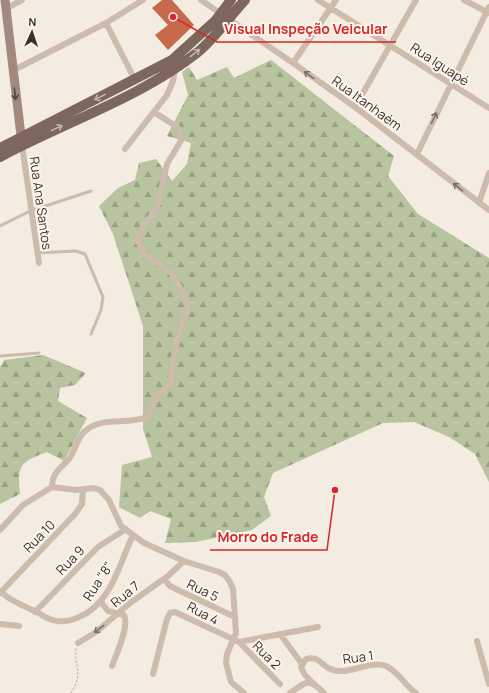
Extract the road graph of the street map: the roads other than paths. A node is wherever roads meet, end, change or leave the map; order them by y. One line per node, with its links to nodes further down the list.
1 (22, 0): 10 (street)
2 (143, 0): 14 (street)
3 (231, 0): 13 (main road)
4 (245, 0): 13 (main road)
5 (318, 0): 11 (street, Rua Iguapé)
6 (336, 0): 11 (street)
7 (416, 0): 15 (street)
8 (464, 0): 12 (street)
9 (203, 1): 13 (street, Rua Itanhaém)
10 (4, 3): 18 (main road)
11 (331, 8): 15 (street, Rua Iguapé); 16 (street)
12 (488, 11): 20 (street)
13 (224, 17): 16 (street, Rua Itanhaém); 17 (main road, one-way to 13); 19 (main road)
14 (106, 24): 18 (street); 19 (street)
15 (390, 45): 20 (street, Rua Iguapé); 21 (street)
16 (293, 63): 21 (street, Rua Itanhaém, one-way to 16)
17 (176, 68): 23 (street); 24 (main road, one-way to 17)
18 (12, 71): 24 (main road, one-way to 24)
19 (135, 80): 24 (main road, one-way to 24)
20 (450, 84): 22 (street, Rua Iguapé); 27 (street, one-way to 20)
21 (354, 108): 27 (street, Rua Itanhaém)
22 (489, 108)
23 (154, 112): 26 (street); 40 (street)
24 (21, 141): 25 (main road); 28 (main road); 33 (street, Rua Ana Santos)
25 (0, 148)
26 (125, 149)
27 (417, 154): 31 (street, Rua Itanhaém, one-way to 27)
28 (0, 157)
29 (489, 174): 31 (street)
30 (91, 191): 33 (lane)
31 (479, 203): 32 (street, Rua Itanhaém)
32 (489, 210)
33 (30, 211): 34 (lane); 35 (street, Rua Ana Santos)
34 (0, 226)
35 (37, 253): 36 (street, Rua Ana Santos); 37 (lane)
36 (39, 263)
37 (91, 334)
38 (39, 353): 39 (lane)
39 (0, 356)
40 (52, 487): 41 (street); 42 (street)
41 (84, 489): 43 (street); 47 (street, Rua 10)
42 (0, 530)
43 (126, 530): 44 (street); 49 (street, Rua 9)
44 (135, 536): 45 (street); 48 (street, Rua "8")
45 (184, 561): 46 (street, Rua 7); 51 (street)
46 (164, 579): 50 (street, Rua 7); 51 (street, Rua 5)
47 (0, 592): 49 (street, Rua "8")
48 (101, 602): 49 (street, Rua "8"); 50 (street)
49 (35, 612)
50 (118, 613): 58 (street, Rua 7, one-way to 58); 60 (street)
51 (235, 617): 56 (street)
52 (0, 624): 53 (street)
53 (19, 626)
54 (318, 627): 55 (street)
55 (280, 634): 56 (street); 59 (street)
56 (236, 641): 61 (street, Rua 4); 62 (street, Rua 2); 65 (street)
57 (477, 641): 63 (street)
58 (78, 643)
59 (302, 664): 64 (street); 68 (street, Rua 1)
60 (112, 666)
61 (153, 674)
62 (280, 684)
63 (489, 684)
64 (316, 686): 66 (street); 67 (street)
65 (244, 693)
66 (290, 693)
67 (324, 693)
68 (416, 693)

